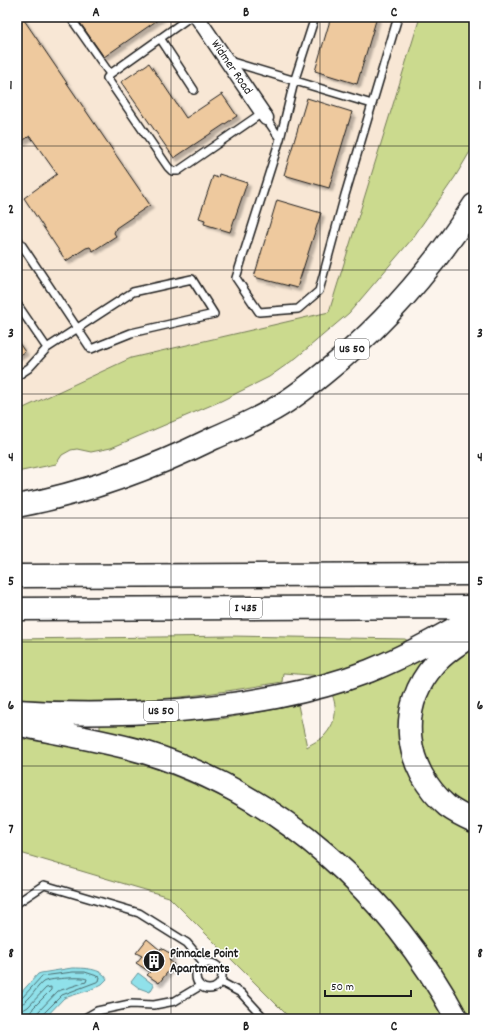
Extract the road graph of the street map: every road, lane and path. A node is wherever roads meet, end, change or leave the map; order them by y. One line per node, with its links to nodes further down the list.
1 (70, 17): 8 (lane)
2 (190, 17): 6 (lane)
3 (197, 17): 7 (street, Widmer Road)
4 (315, 17): 9 (lane)
5 (398, 17): 11 (lane)
6 (160, 38): 8 (lane); 10 (lane)
7 (227, 60): 9 (lane); 12 (street, Widmer Road)
8 (110, 74): 12 (lane)
9 (294, 82): 11 (lane); 13 (lane)
10 (194, 90)
11 (372, 104): 13 (lane)
12 (264, 116): 13 (lane)
13 (280, 139)
14 (474, 205): 20 (highway, US 50)
15 (17, 238): 17 (lane)
16 (17, 304): 18 (lane)
17 (77, 328): 17 (lane); 18 (lane)
18 (48, 348): 19 (lane)
19 (17, 376)
20 (17, 506)
21 (474, 574): 22 (highway)
22 (17, 576)
23 (474, 607): 24 (highway, I 435)
24 (17, 609)
25 (474, 616): 27 (highway, US 50)
26 (474, 634): 29 (highway)
27 (17, 711)
28 (17, 724): 36 (highway)
29 (474, 821)
30 (17, 903): 31 (lane)
31 (204, 963): 32 (lane); 33 (lane)
32 (221, 982): 33 (lane); 35 (lane)
33 (200, 986): 34 (lane)
34 (82, 1019)
35 (265, 1019)
36 (457, 1019)

